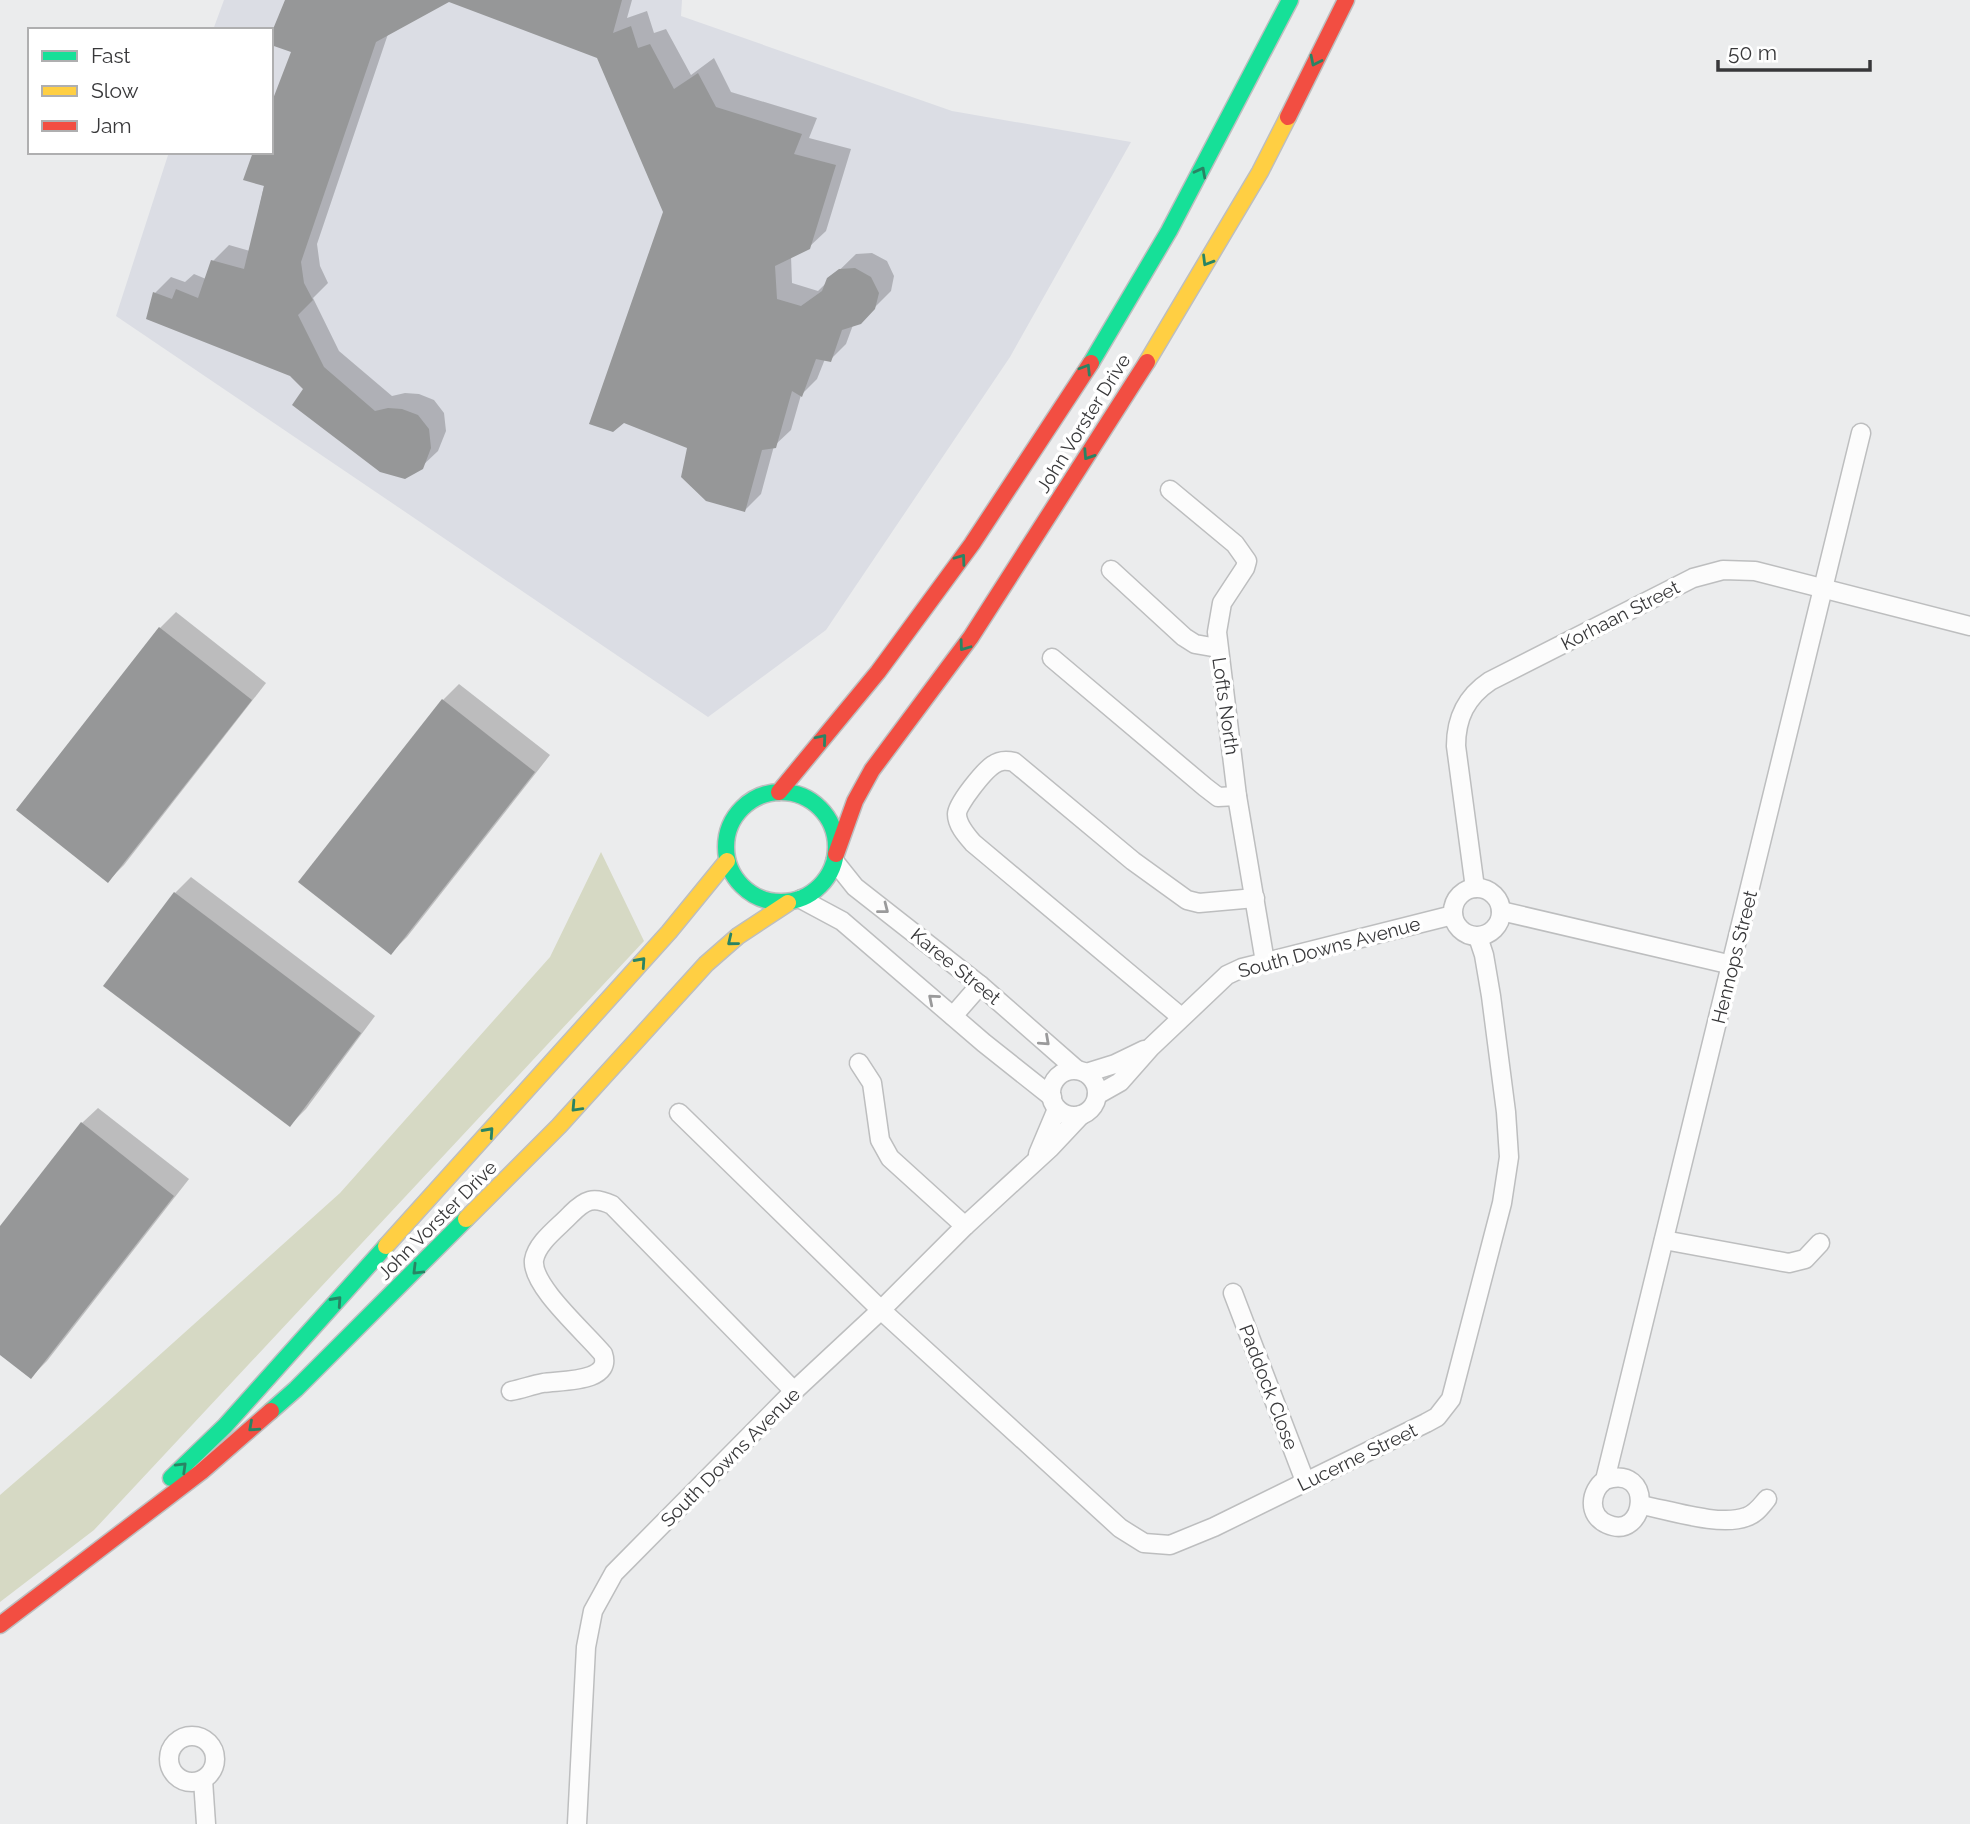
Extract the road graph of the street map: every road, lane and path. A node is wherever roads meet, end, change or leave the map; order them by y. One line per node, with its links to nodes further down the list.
1 (1290, 0): 10 (street, John Vorster Drive, one-way to 1)
2 (1346, 0): 12 (street, John Vorster Drive, one-way to 12)
3 (1861, 433): 6 (street, Hennops Street)
4 (1170, 490): 8 (street, Lofts North)
5 (1111, 570): 8 (street)
6 (1822, 590): 7 (street, Korhaan Street); 14 (street, Korhaan Street); 21 (street, Hennops Street)
7 (1970, 626)
8 (1218, 648): 11 (street, Lofts North)
9 (1052, 658): 11 (street)
10 (779, 792): 12 (street); 13 (street)
11 (1237, 796): 15 (street, Lofts North)
12 (835, 858): 16 (street); 22 (street, Karee Street, one-way to 22)
13 (727, 861): 16 (street); 44 (street, John Vorster Drive, one-way to 13)
14 (1475, 888): 17 (street); 18 (street)
15 (1255, 898): 20 (street, Lofts North); 24 (street)
16 (794, 901): 23 (street, Karee Street, one-way to 16); 44 (street, John Vorster Drive, one-way to 44)
17 (1501, 911): 19 (street); 21 (street)
18 (1453, 915): 19 (street); 20 (street, South Downs Avenue)
19 (1478, 937): 41 (street, Lucerne Street)
20 (1265, 962): 24 (street, South Downs Avenue)
21 (1732, 965): 34 (street, Hennops Street)
22 (980, 985): 23 (street); 27 (street, Karee Street, one-way to 27)
23 (953, 1016): 29 (street, Karee Street)
24 (1181, 1017): 25 (street, South Downs Avenue)
25 (1150, 1048): 27 (street, South Downs Avenue); 28 (street, South Downs Avenue)
26 (859, 1063): 33 (street)
27 (1082, 1072): 28 (street); 29 (street)
28 (1097, 1095): 31 (street)
29 (1054, 1103): 31 (street); 32 (street, South Downs Avenue)
30 (679, 1112): 37 (street, Lucerne Street)
31 (1082, 1115): 32 (street, South Downs Avenue)
32 (1032, 1163): 33 (street, South Downs Avenue)
33 (965, 1226): 37 (street, South Downs Avenue)
34 (1664, 1240): 35 (street); 40 (street, Hennops Street)
35 (1820, 1243)
36 (1233, 1293): 41 (street, Paddock Close)
37 (881, 1310): 39 (street, South Downs Avenue); 41 (street, Lucerne Street)
38 (511, 1391): 39 (street)
39 (794, 1391): 48 (street, South Downs Avenue)
40 (1605, 1480): 43 (street); 43 (street, Hennops Street)
41 (1305, 1481)
42 (1767, 1499): 43 (street)
43 (1641, 1505)
44 (98, 1549): 45 (street, John Vorster Drive)
45 (0, 1625)
46 (203, 1780): 47 (street)
47 (206, 1824)
48 (577, 1824)

